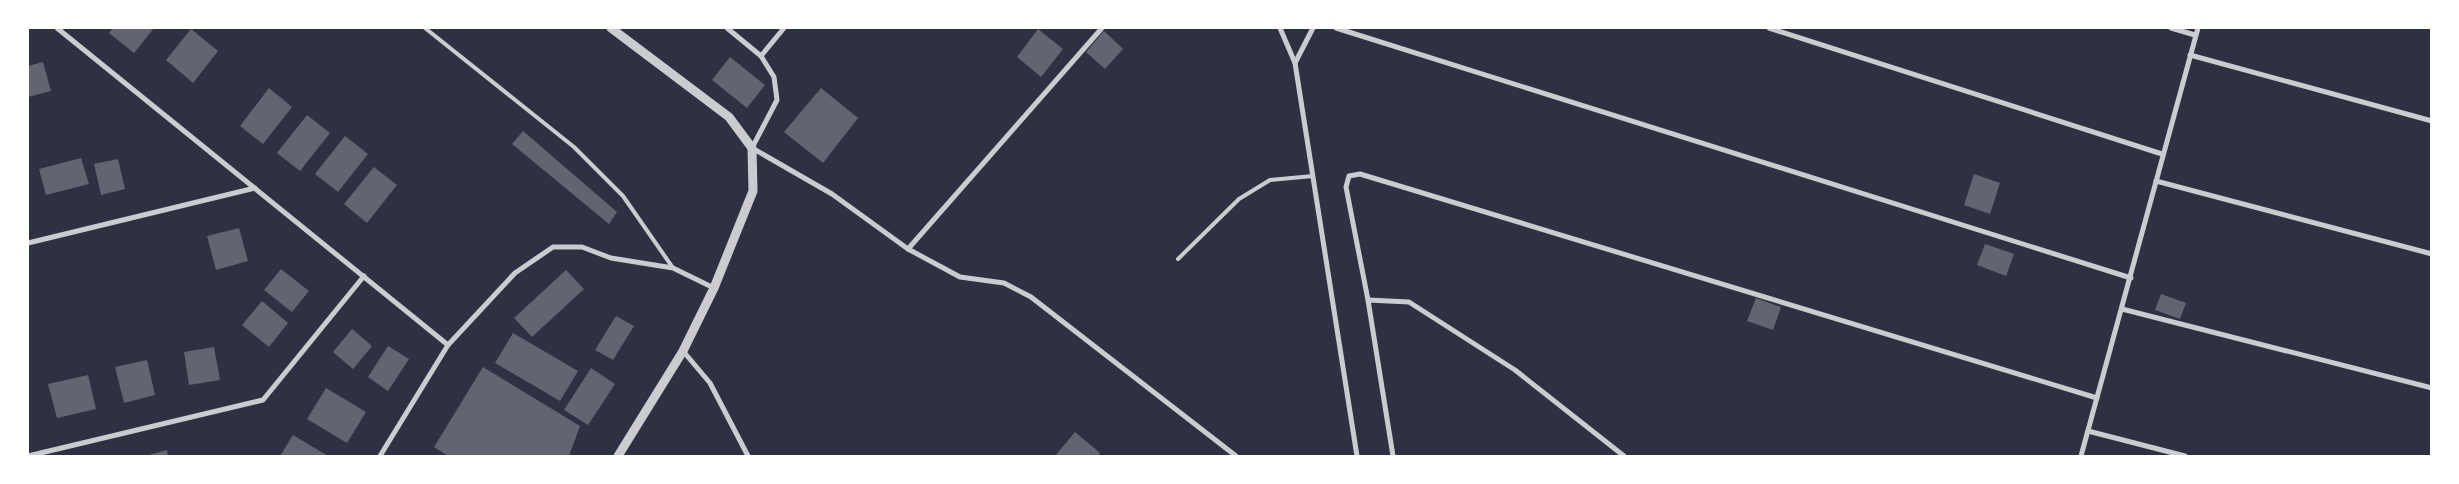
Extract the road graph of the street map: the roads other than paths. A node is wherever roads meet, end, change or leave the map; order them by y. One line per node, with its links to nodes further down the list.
1 (56, 28): 22 (street)
2 (425, 28): 27 (lane)
3 (611, 28): 18 (street)
4 (726, 28): 15 (street)
5 (784, 28): 15 (street)
6 (1102, 28): 24 (street)
7 (1280, 28): 16 (street)
8 (1313, 28): 16 (street)
9 (1336, 28): 29 (street)
10 (1769, 28): 19 (street)
11 (2171, 28): 13 (street)
12 (2198, 28): 13 (street)
13 (2196, 35): 14 (street)
14 (2190, 55): 17 (street); 19 (street)
15 (761, 56): 18 (street)
16 (1295, 63): 20 (street)
17 (2432, 121)
18 (752, 148): 24 (street); 30 (street)
19 (2162, 154): 21 (street)
20 (1313, 176): 26 (lane); 43 (street)
21 (2156, 181): 25 (street); 29 (street)
22 (255, 188): 23 (street); 28 (street)
23 (28, 243)
24 (908, 249): 42 (street)
25 (2432, 254)
26 (1178, 259)
27 (673, 268): 30 (street); 33 (street)
28 (364, 276): 33 (street); 38 (street)
29 (2131, 278): 32 (street)
30 (714, 288): 34 (street)
31 (1368, 300): 36 (street); 44 (street); 45 (street)
32 (2122, 308): 35 (street); 36 (street)
33 (448, 345): 39 (street)
34 (683, 351): 40 (street); 41 (street)
35 (2432, 388)
36 (2097, 398): 37 (street)
37 (2088, 431): 46 (street); 47 (street)
38 (28, 456)
39 (380, 456)
40 (618, 456)
41 (748, 456)
42 (1236, 456)
43 (1357, 456)
44 (1392, 456)
45 (1624, 456)
46 (2081, 456)
47 (2185, 456)

